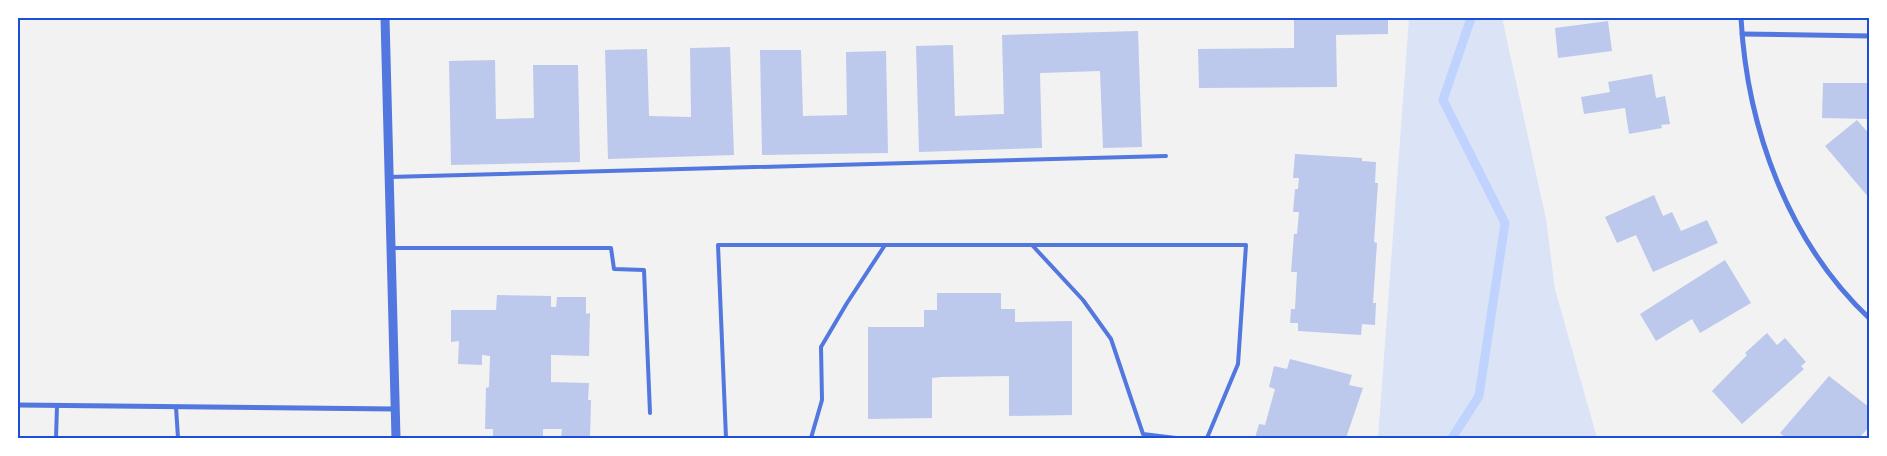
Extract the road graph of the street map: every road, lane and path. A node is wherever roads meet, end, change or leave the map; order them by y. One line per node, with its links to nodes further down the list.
1 (385, 18): 6 (street)
2 (1741, 18): 3 (street)
3 (1742, 34): 4 (street); 10 (street)
4 (1870, 36)
5 (1166, 156): 6 (lane)
6 (389, 177): 9 (street)
7 (885, 245): 8 (lane); 19 (lane); 20 (lane)
8 (1032, 245): 21 (lane); 22 (lane)
9 (391, 248): 14 (street); 15 (lane)
10 (1870, 319)
11 (18, 405): 12 (street)
12 (57, 406): 13 (street); 16 (lane)
13 (176, 407): 14 (street); 17 (lane)
14 (395, 409): 18 (street)
15 (650, 412)
16 (56, 438)
17 (178, 438)
18 (396, 438)
19 (726, 438)
20 (812, 438)
21 (1176, 438)
22 (1207, 438)

